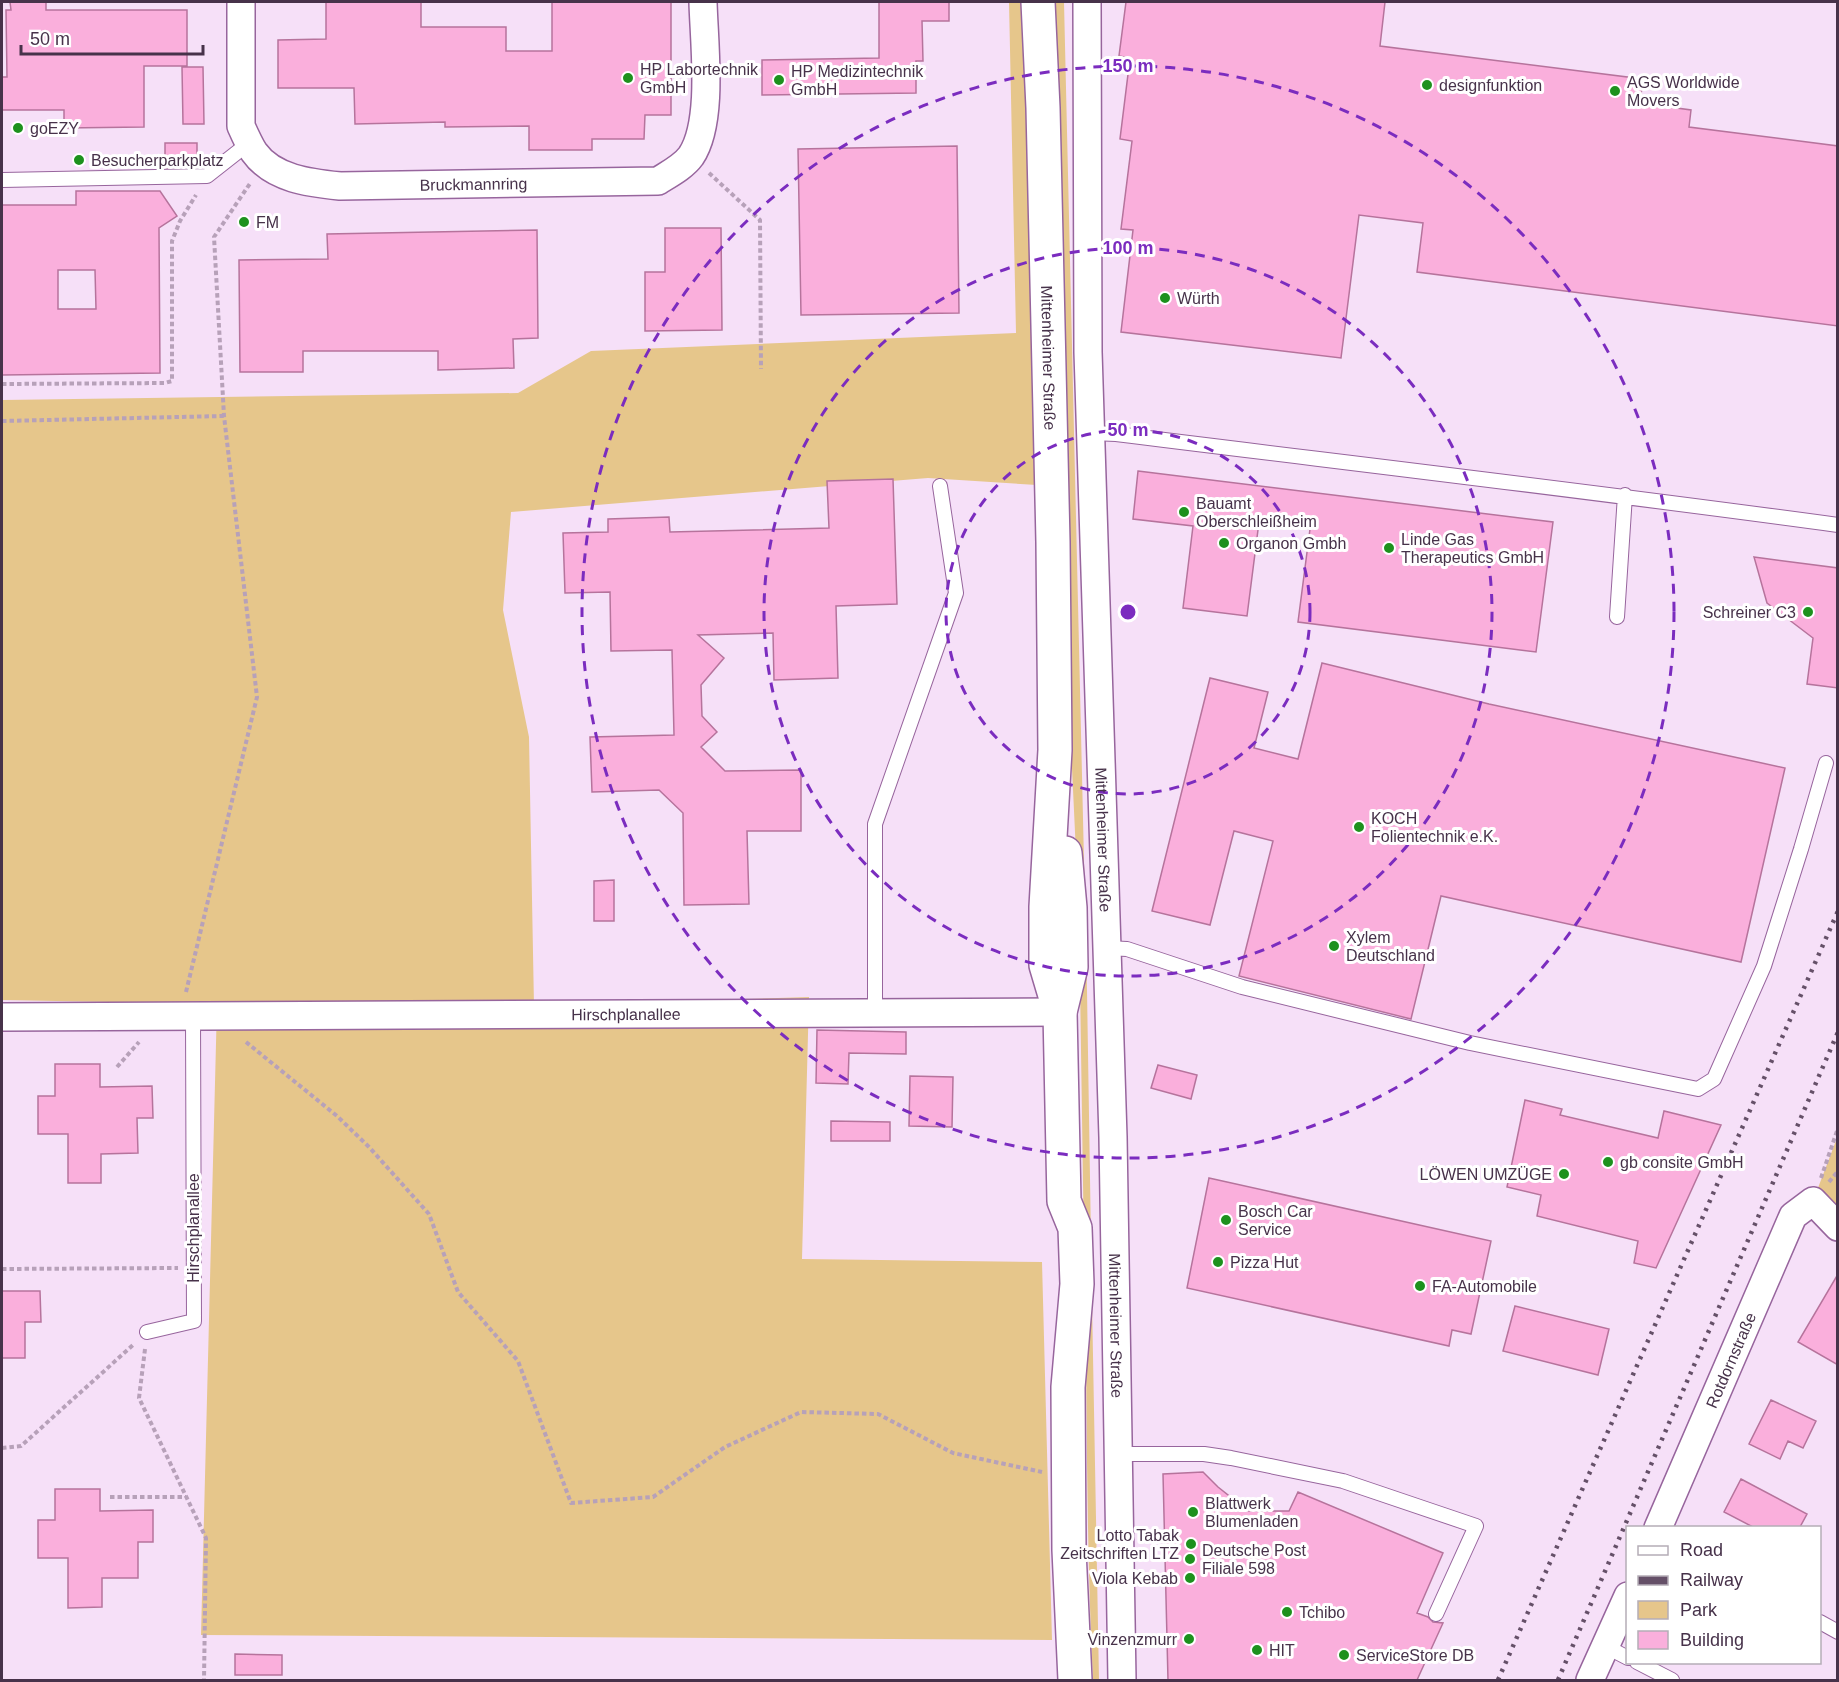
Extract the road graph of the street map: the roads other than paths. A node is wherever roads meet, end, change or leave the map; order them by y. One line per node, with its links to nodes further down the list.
1 (241, 2): 5 (street)
2 (703, 2): 5 (street, Bruckmannring)
3 (1038, 2): 15 (main road, Mittenheimer Straße)
4 (1087, 2): 7 (street, Mittenheimer Straße)
5 (257, 153): 6 (lane)
6 (2, 180)
7 (1091, 433): 9 (lane); 13 (street, Mittenheimer Straße)
8 (940, 486): 14 (lane)
9 (1625, 495): 10 (lane); 11 (lane)
10 (1838, 525)
11 (1617, 617)
12 (1826, 763): 13 (lane)
13 (1107, 948): 20 (street, Mittenheimer Straße)
14 (875, 1012): 15 (street, Hirschplanallee); 16 (street, Hirschplanallee)
15 (1060, 1012): 28 (main road, Mittenheimer Straße)
16 (186, 1016): 17 (street, Hirschplanallee); 19 (lane, Hirschplanallee)
17 (2, 1017)
18 (1838, 1227): 21 (street, Rotdornstraße)
19 (147, 1332)
20 (1118, 1454): 23 (lane); 29 (street, Mittenheimer Straße)
21 (1658, 1526)
22 (1626, 1605): 26 (street)
23 (1436, 1614)
24 (1821, 1623): 25 (lane)
25 (1838, 1632)
26 (1616, 1652): 30 (street)
27 (1641, 1664): 31 (lane)
28 (1075, 1680)
29 (1122, 1680)
30 (1590, 1680)
31 (1672, 1680)

